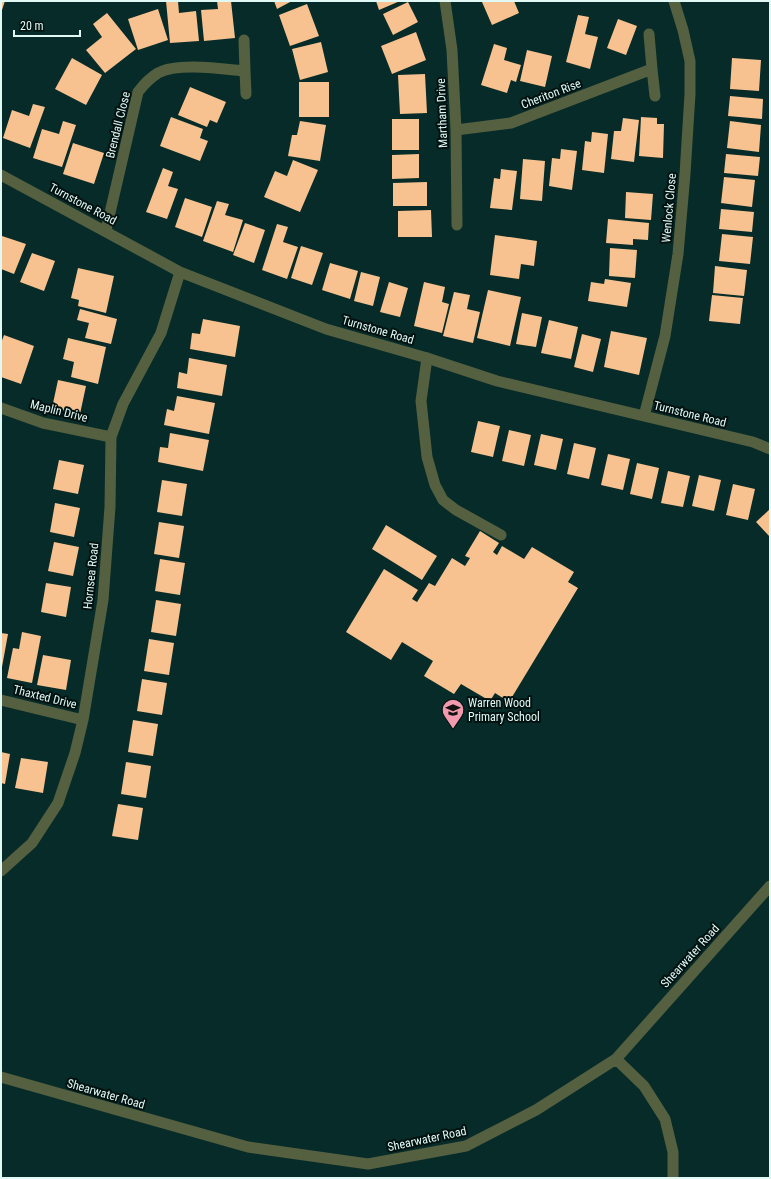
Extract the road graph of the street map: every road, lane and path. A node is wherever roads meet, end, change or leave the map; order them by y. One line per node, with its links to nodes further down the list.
1 (445, 1): 9 (street, Martham Drive)
2 (674, 1): 16 (street, Wenlock Close)
3 (649, 34): 5 (street)
4 (244, 40): 6 (street)
5 (652, 69): 8 (street); 9 (street, Cheriton Rise)
6 (245, 71): 7 (street); 12 (street, Brendall Close)
7 (246, 94)
8 (655, 96)
9 (456, 130): 11 (street, Martham Drive)
10 (1, 175): 12 (street, Turnstone Road)
11 (457, 226)
12 (106, 230): 13 (street, Turnstone Road)
13 (180, 272): 14 (street, Turnstone Road); 17 (street, Hornsea Road)
14 (427, 358): 16 (street, Turnstone Road); 19 (street)
15 (1, 408): 17 (street, Maplin Drive)
16 (644, 416): 18 (street, Turnstone Road)
17 (111, 437): 21 (street, Hornsea Road)
18 (770, 449)
19 (501, 536)
20 (1, 700): 21 (street, Thaxted Drive)
21 (83, 720): 22 (street, Hornsea Road)
22 (1, 871)
23 (770, 886): 24 (street, Shearwater Road)
24 (616, 1059): 25 (street, Shearwater Road); 26 (street)
25 (1, 1077)
26 (673, 1178)

